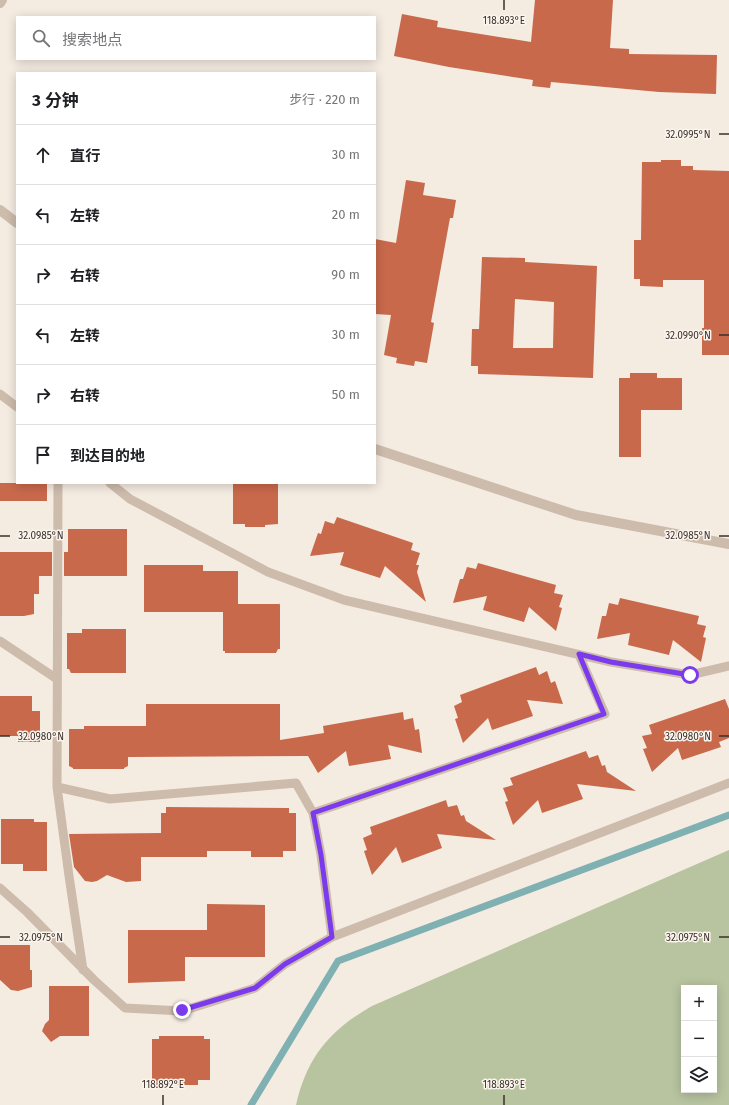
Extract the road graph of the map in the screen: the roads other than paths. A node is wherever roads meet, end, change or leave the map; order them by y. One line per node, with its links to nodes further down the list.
1 (2, 0): 2 (street)
2 (0, 3)
3 (0, 210): 4 (street)
4 (16, 222)
5 (0, 394): 6 (lane)
6 (16, 406)
7 (376, 449): 10 (street)
8 (58, 484): 14 (lane)
9 (111, 484): 12 (lane)
10 (729, 544)
11 (0, 641): 14 (lane)
12 (579, 654): 13 (lane); 17 (lane)
13 (729, 666)
14 (57, 679): 16 (lane)
15 (729, 783): 19 (lane)
16 (57, 787): 17 (lane); 20 (lane)
17 (313, 813): 19 (lane)
18 (0, 888): 20 (lane)
19 (332, 937): 20 (lane)
20 (83, 970)

